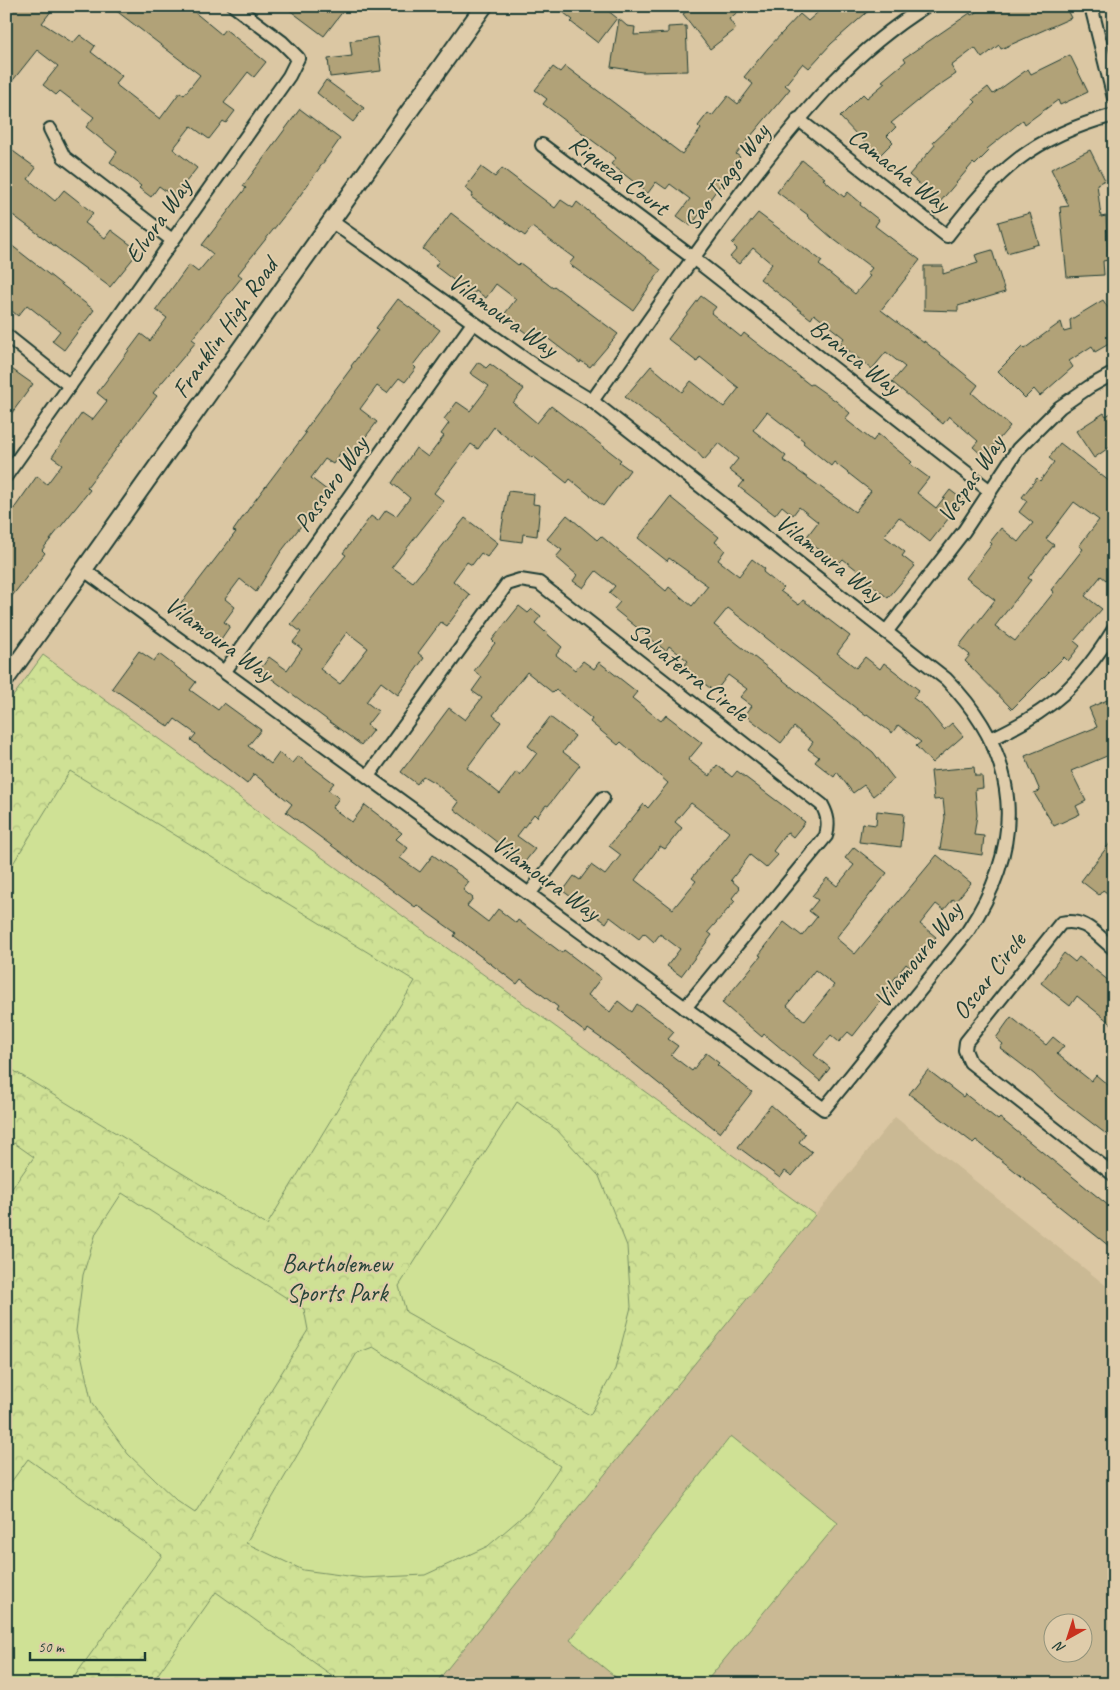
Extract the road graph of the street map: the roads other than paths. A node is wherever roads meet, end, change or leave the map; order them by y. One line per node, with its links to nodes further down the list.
1 (234, 6): 11 (street, Elvora Way)
2 (484, 6): 10 (street, Franklin High Road)
3 (926, 6): 7 (street, Sao Tiago Way)
4 (1091, 6): 5 (street)
5 (1114, 98)
6 (1114, 114): 7 (street, Camacha Way)
7 (798, 119): 12 (street, Sao Tiago Way)
8 (50, 130): 11 (street)
9 (542, 145): 12 (street, Riqueza Court)
10 (331, 222): 13 (street, Vilamoura Way); 20 (street, Franklin High Road)
11 (172, 240): 16 (street, Elvora Way)
12 (693, 258): 17 (street, Sao Tiago Way); 19 (street, Branca Way)
13 (473, 323): 17 (street, Vilamoura Way); 23 (street, Passaro Way)
14 (6, 335): 16 (street)
15 (1114, 373): 19 (street, Vespas Way)
16 (70, 386): 18 (street, Elvora Way)
17 (592, 401): 22 (street, Vilamoura Way)
18 (6, 476)
19 (990, 491): 22 (street, Vespas Way)
20 (84, 570): 23 (street, Vilamoura Way); 24 (street, Franklin High Road)
21 (1114, 629): 25 (street)
22 (886, 632): 25 (street, Vilamoura Way)
23 (226, 671): 26 (street, Vilamoura Way)
24 (6, 679)
25 (991, 739): 30 (street, Vilamoura Way)
26 (368, 776): 28 (street, Vilamoura Way); 30 (street, Salvaterra Circle)
27 (603, 798): 28 (street)
28 (529, 894): 30 (street, Vilamoura Way)
29 (1114, 949): 31 (street, Oscar Circle)
30 (685, 1008)
31 (1114, 1175)
32 (447, 1684): 33 (lane)
33 (472, 1684)

